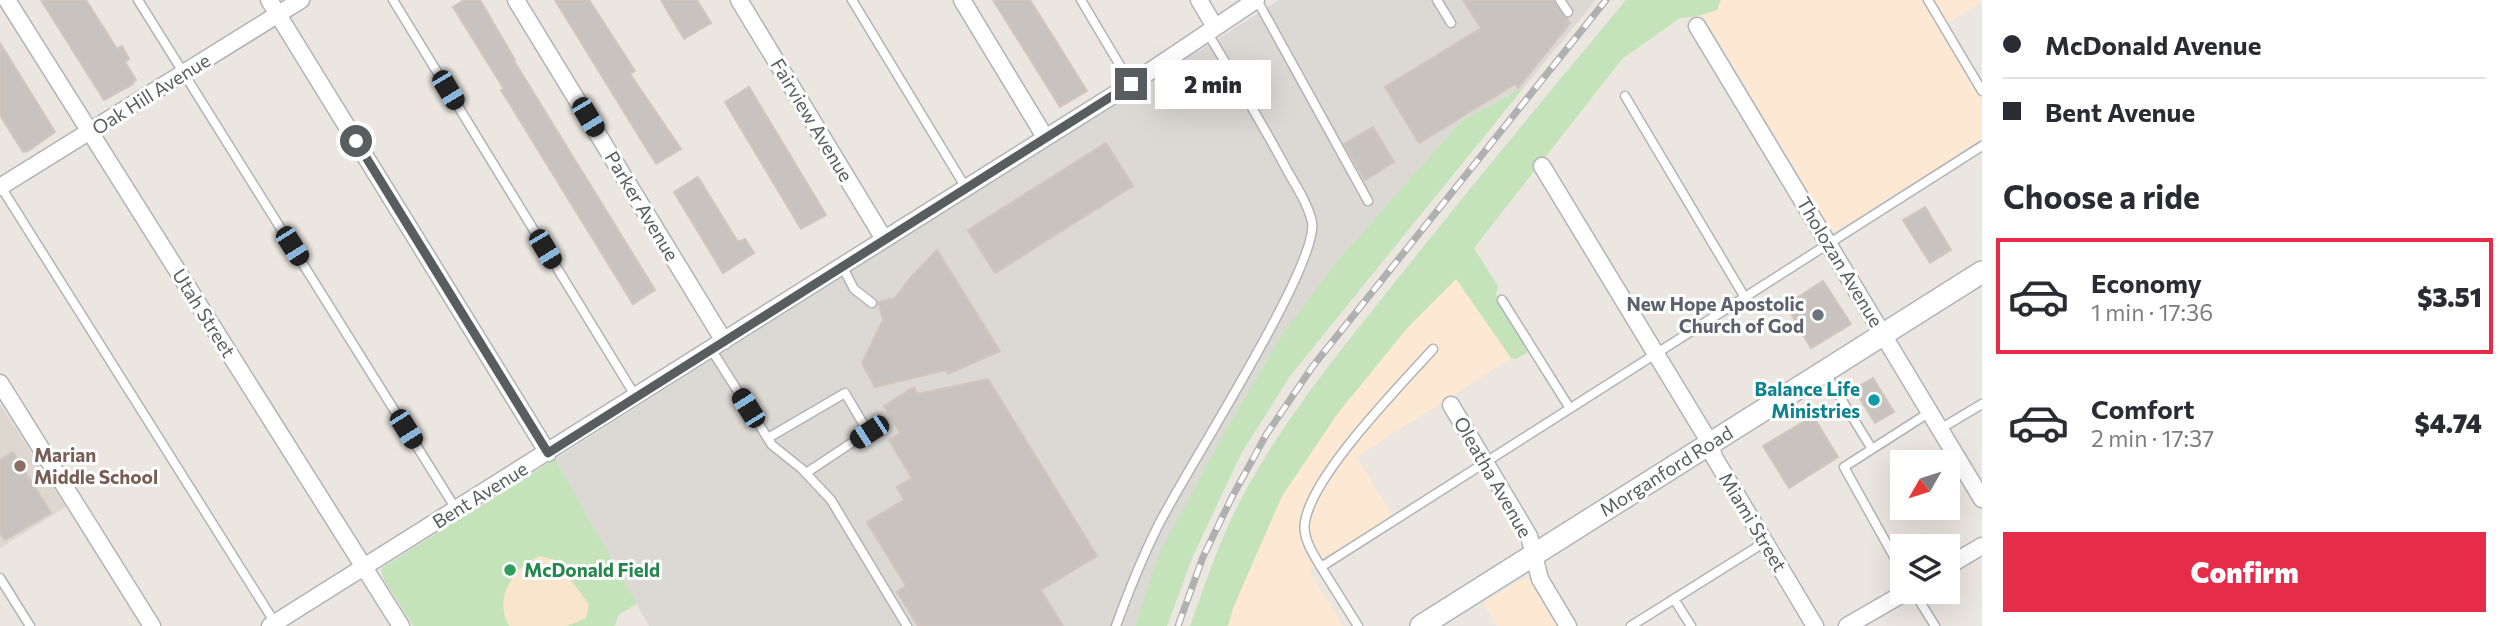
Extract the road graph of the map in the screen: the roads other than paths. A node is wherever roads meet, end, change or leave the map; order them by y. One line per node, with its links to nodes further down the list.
1 (7, 0): 25 (street, Utah Street)
2 (138, 0): 21 (lane)
3 (270, 0): 17 (street)
4 (301, 0): 17 (street, Oak Hill Avenue)
5 (393, 0): 45 (lane)
6 (516, 0): 40 (street, Parker Avenue)
7 (739, 0): 32 (street, Fairview Avenue)
8 (852, 0): 30 (lane)
9 (962, 0): 26 (street)
10 (1081, 0): 22 (lane)
11 (1199, 0): 20 (street)
12 (1257, 0): 20 (street, Bent Avenue); 31 (lane)
13 (1437, 0): 18 (lane)
14 (1560, 0): 16 (lane)
15 (1927, 0): 23 (lane)
16 (1568, 12)
17 (278, 15): 21 (street, Oak Hill Avenue); 54 (street)
18 (1451, 23)
19 (1697, 26): 33 (street, Tholozan Avenue)
20 (1211, 29): 22 (street, Bent Avenue); 75 (lane)
21 (184, 74): 25 (street, Oak Hill Avenue); 58 (lane)
22 (1131, 84): 26 (street, Bent Avenue)
23 (1982, 91)
24 (1625, 96): 36 (lane)
25 (91, 132): 29 (street, Oak Hill Avenue); 65 (street, Utah Street)
26 (1045, 137): 30 (street, Bent Avenue)
27 (1982, 146): 33 (lane)
28 (1542, 166): 42 (street, Miami Street)
29 (0, 186): 70 (lane)
30 (966, 188): 32 (street, Bent Avenue)
31 (1368, 201)
32 (884, 239): 34 (street, Bent Avenue)
33 (1827, 243): 36 (lane); 39 (street, Tholozan Avenue)
34 (842, 266): 38 (lane); 40 (street, Bent Avenue)
35 (1982, 272): 39 (street, Morganford Road)
36 (1744, 296): 42 (lane)
37 (1502, 300): 48 (lane)
38 (872, 303)
39 (1884, 334): 43 (street, Morganford Road); 49 (street, Tholozan Avenue)
40 (718, 345): 45 (street, Bent Avenue); 51 (lane)
41 (1433, 349): 64 (lane)
42 (1655, 353): 48 (lane); 52 (street, Miami Street)
43 (1824, 372): 52 (street, Morganford Road); 53 (lane)
44 (0, 383): 72 (street)
45 (636, 397): 54 (street, Bent Avenue)
46 (1982, 404): 50 (lane)
47 (1451, 405): 55 (street, Oleatha Avenue)
48 (1569, 407): 55 (lane)
49 (1930, 412): 50 (street, Tholozan Avenue); 53 (lane)
50 (1940, 429): 57 (street, Tholozan Avenue)
51 (768, 438): 56 (lane); 56 (lane)
52 (1710, 443): 59 (street, Miami Street); 62 (street, Morganford Road)
53 (1872, 449): 61 (lane)
54 (548, 453): 58 (street, Bent Avenue)
55 (1484, 461): 62 (street, Oleatha Avenue); 64 (lane)
56 (806, 473): 74 (lane)
57 (1982, 499)
58 (456, 509): 65 (street, Bent Avenue)
59 (1765, 542): 67 (lane); 81 (street, Miami Street)
60 (1982, 545): 63 (street)
61 (1890, 549)
62 (1534, 555): 77 (street, Morganford Road); 78 (street, Oleatha Avenue)
63 (1960, 559)
64 (1321, 567): 76 (lane)
65 (365, 568): 70 (street, Bent Avenue); 73 (street, Utah Street)
66 (0, 578): 71 (lane)
67 (1674, 599): 79 (lane); 80 (lane)
68 (1890, 601): 82 (street)
69 (1921, 604): 83 (lane)
70 (274, 625)
71 (30, 626)
72 (152, 626)
73 (401, 626)
74 (907, 626)
75 (1116, 626)
76 (1358, 626)
77 (1421, 626)
78 (1568, 626)
79 (1631, 626)
80 (1690, 626)
81 (1815, 626)
82 (1846, 626)
83 (1935, 626)

